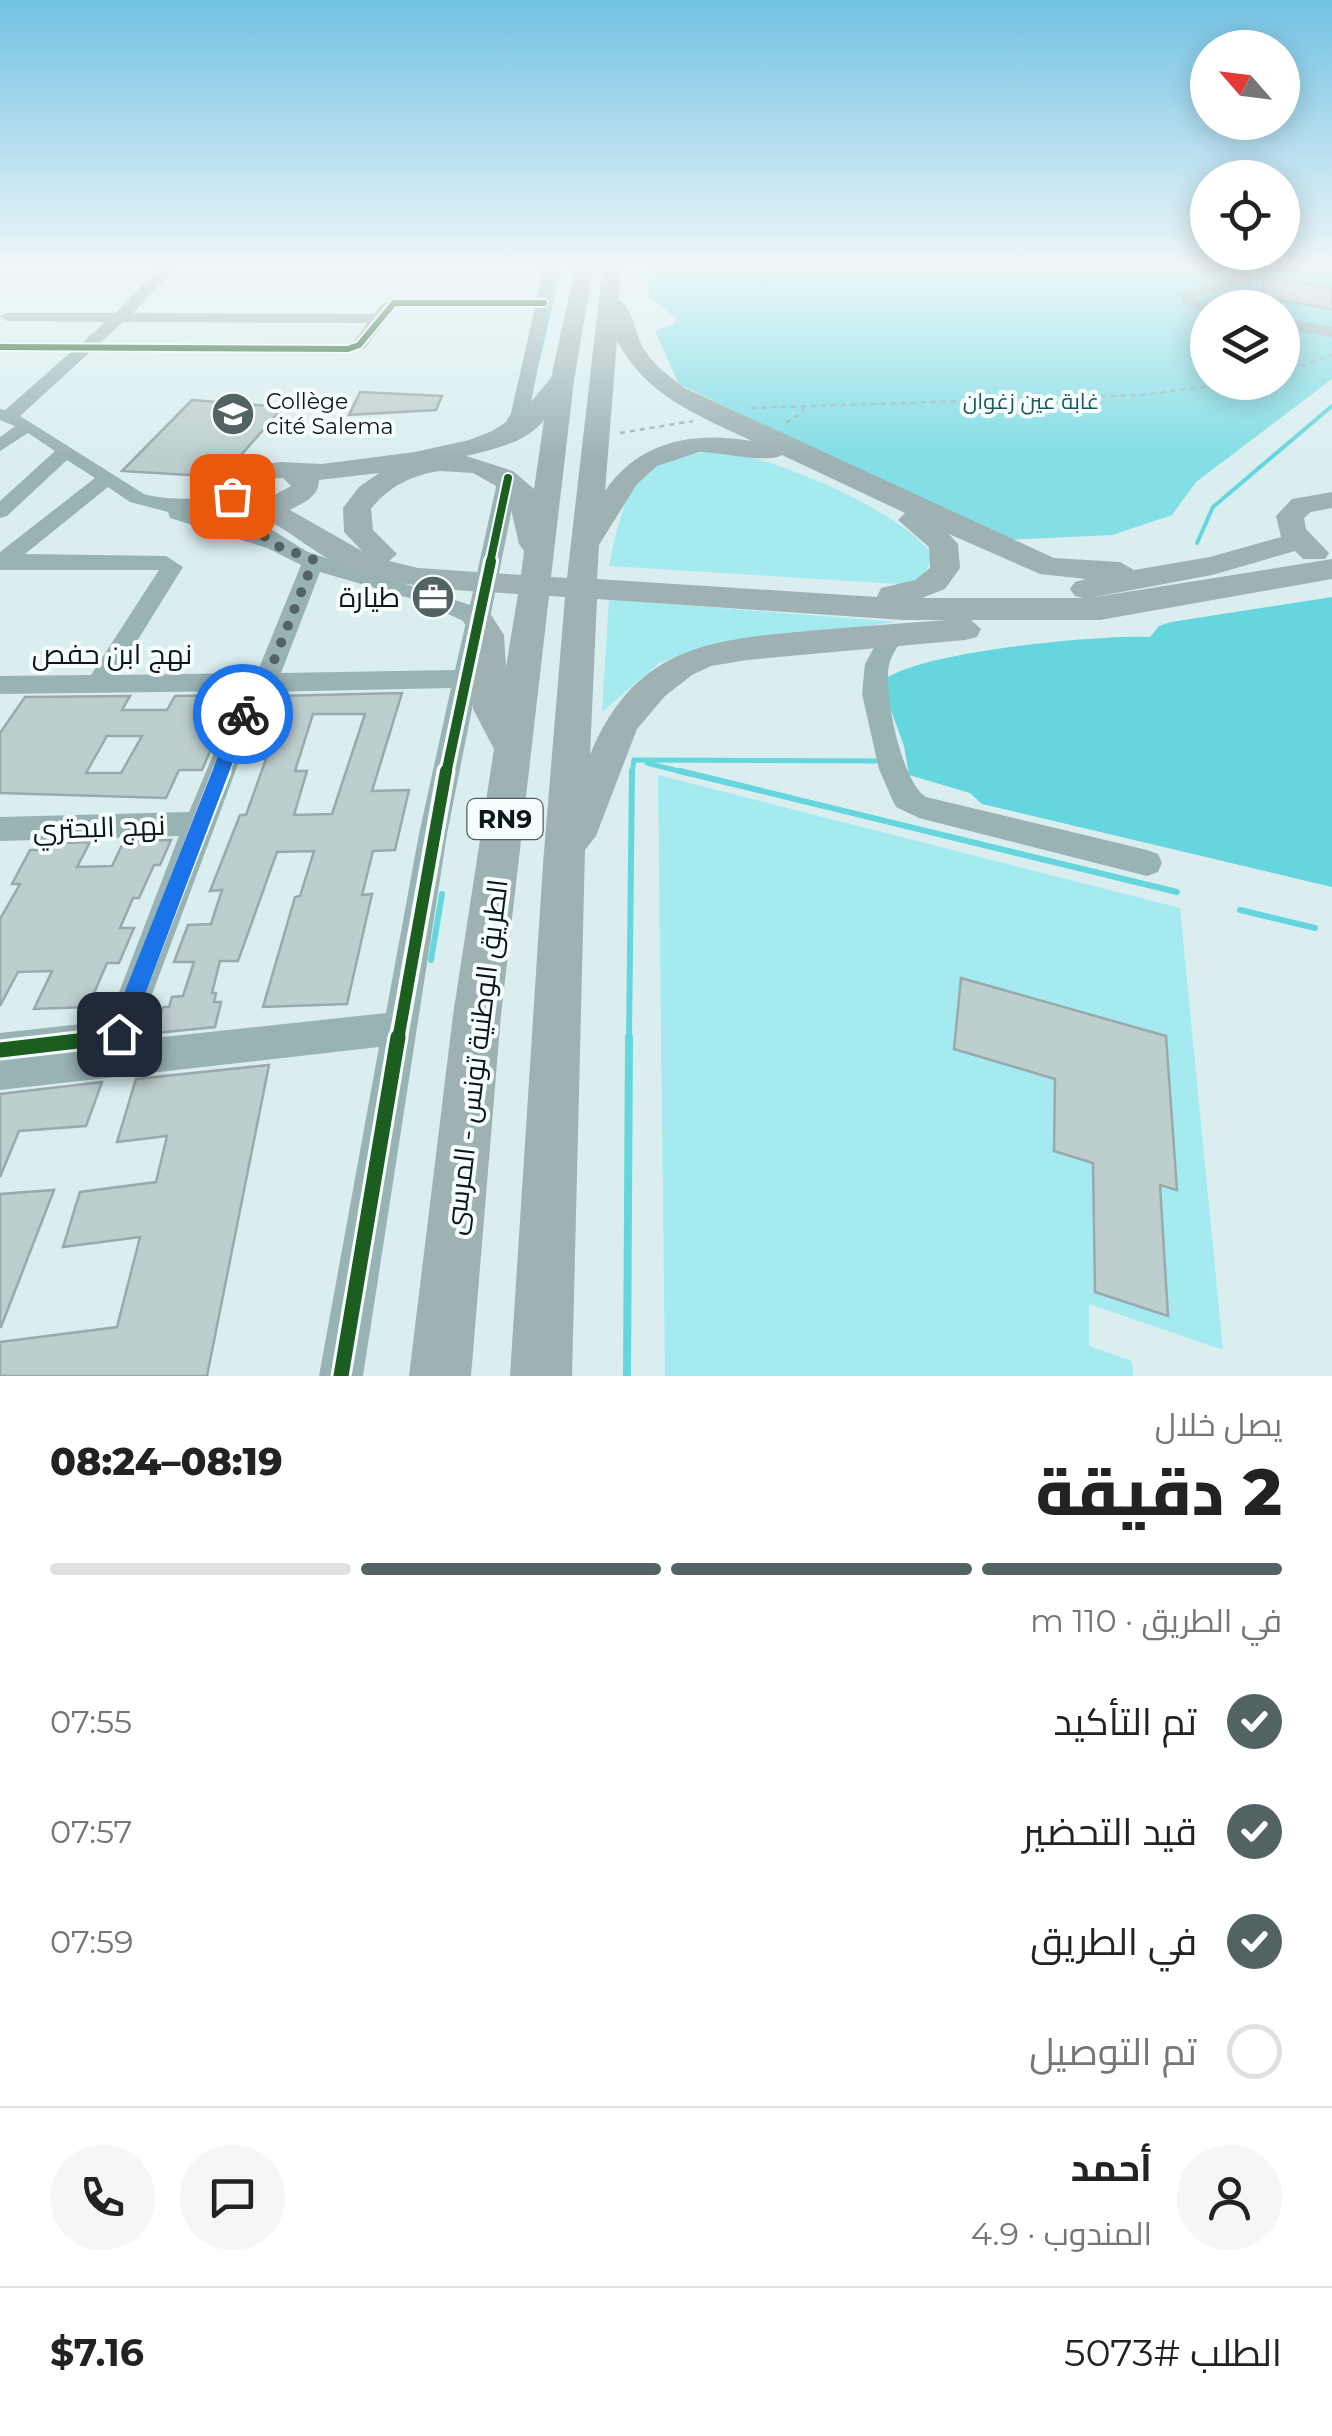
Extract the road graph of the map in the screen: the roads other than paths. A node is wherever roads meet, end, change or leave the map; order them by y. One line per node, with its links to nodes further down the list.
1 (107, 328): 8 (street)
2 (371, 328): 8 (street)
3 (538, 328): 13 (street)
4 (581, 328): 9 (highway, الطريق الوطنية تونس - المرسى / RN9)
5 (601, 328): 25 (highway, RN9)
6 (621, 328): 31 (highway)
7 (0, 347): 8 (street)
8 (84, 350): 10 (street)
9 (562, 380): 13 (highway); 27 (highway, الطريق الوطنية تونس - المرسى / RN9)
10 (4, 415): 11 (street)
11 (28, 426): 12 (street); 14 (street)
12 (0, 445)
13 (463, 448): 17 (highway)
14 (66, 450): 15 (street); 20 (street)
15 (109, 477): 21 (street); 22 (street)
16 (508, 478): 27 (highway); 29 (highway); 35 (street)
17 (299, 484): 19 (highway); 29 (highway)
18 (1332, 500): 23 (highway)
19 (245, 503): 21 (street); 24 (street); 29 (highway)
20 (4, 505): 22 (street)
21 (173, 507): 24 (street)
22 (66, 508): 26 (street)
23 (1300, 541): 30 (highway); 31 (highway)
24 (275, 545): 28 (street)
25 (584, 547): 32 (highway); 45 (highway, RN9)
26 (5, 556): 39 (street)
27 (537, 557): 41 (highway, الطريق الوطنية تونس - المرسى / RN9)
28 (314, 560): 35 (street); 38 (street)
29 (401, 564): 33 (highway)
30 (1332, 566): 34 (highway)
31 (1166, 575): 32 (highway)
32 (892, 595): 33 (highway)
33 (791, 596): 34 (highway)
34 (1100, 609): 36 (highway)
35 (477, 618): 37 (street); 41 (highway)
36 (891, 637): 44 (street); 45 (highway)
37 (465, 679): 38 (street, نهج ابن حفص); 46 (street)
38 (260, 683): 39 (street, نهج ابن حفص); 42 (street)
39 (98, 684): 40 (street, نهج ابن حفص)
40 (0, 685)
41 (514, 752): 51 (highway, الطريق الوطنية تونس - المرسى / RN9)
42 (198, 824): 43 (street, نهج البحتري); 48 (street)
43 (2, 833)
44 (1148, 863)
45 (564, 864): 52 (highway, RN9)
46 (400, 1028): 48 (street); 50 (street)
47 (0, 1050): 48 (street)
48 (111, 1050): 49 (street)
49 (0, 1072)
50 (342, 1376)
51 (440, 1376)
52 (541, 1376)

